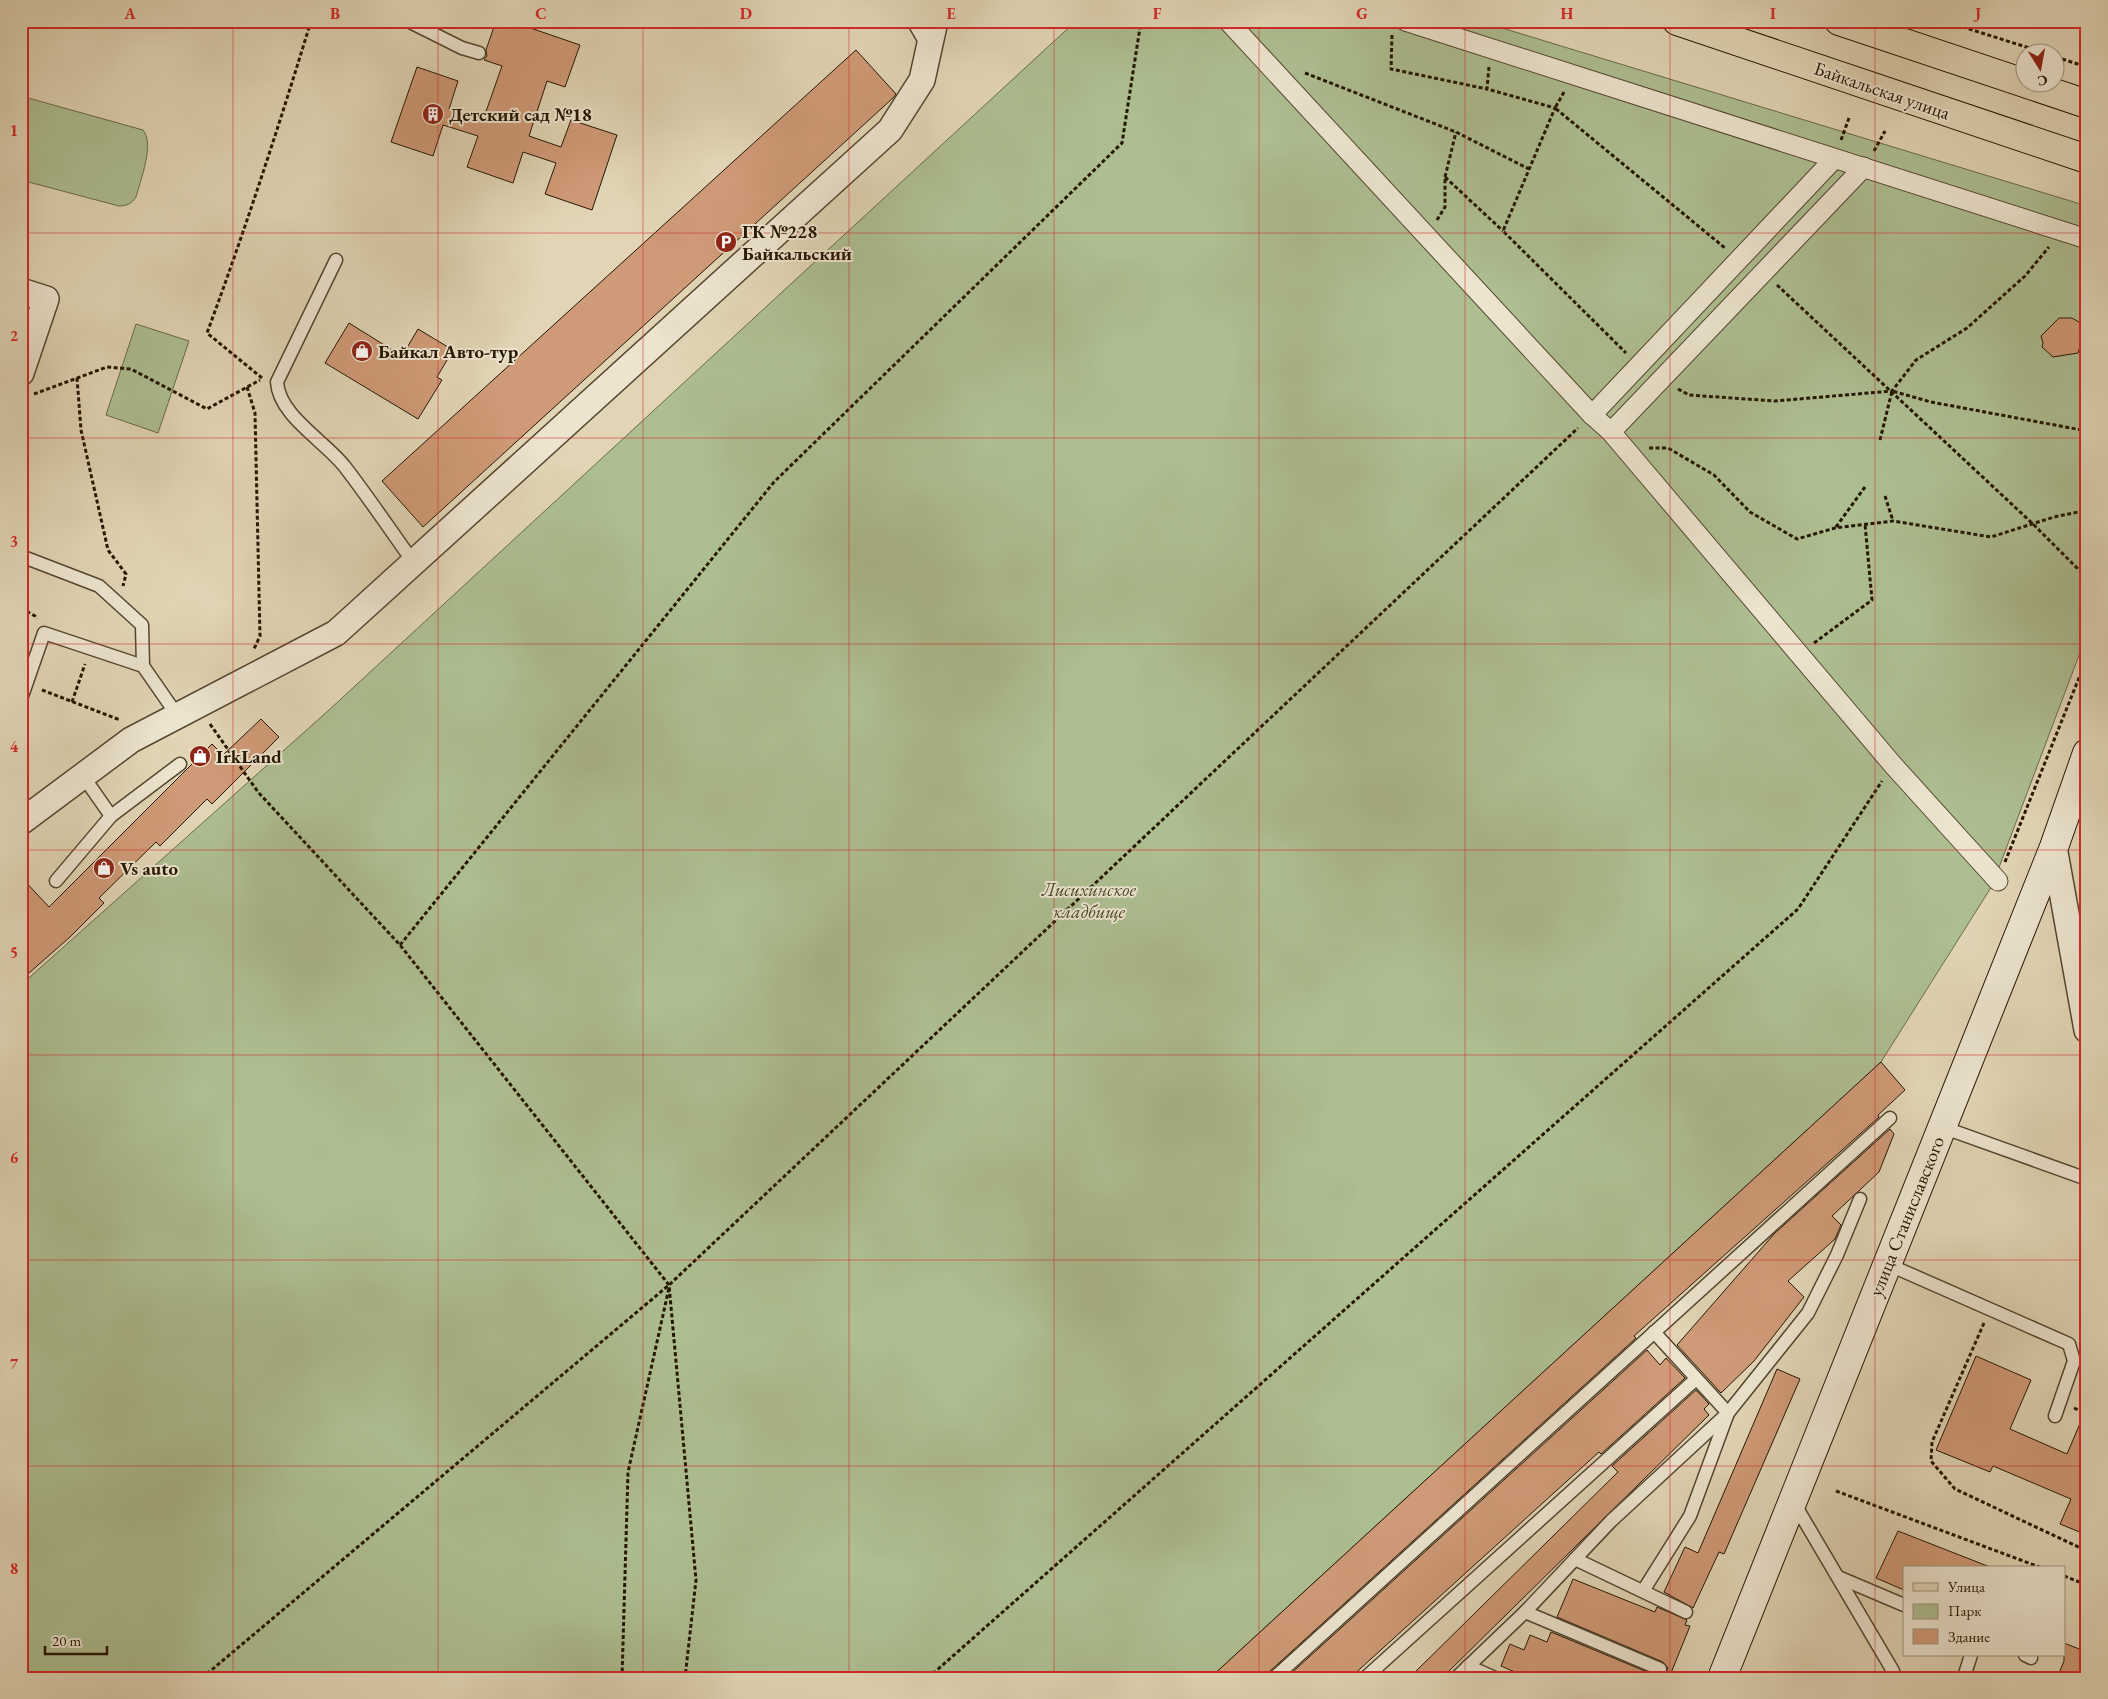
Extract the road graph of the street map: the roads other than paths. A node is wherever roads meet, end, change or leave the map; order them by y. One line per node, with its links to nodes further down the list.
1 (408, 21): 9 (lane)
2 (913, 21): 8 (lane)
3 (935, 21): 8 (street)
4 (1228, 21): 18 (street)
5 (1677, 21): 12 (main road, Байкальская улица)
6 (1839, 21): 10 (main road)
7 (1399, 26): 11 (street)
8 (930, 50): 21 (street)
9 (479, 53)
10 (2087, 104)
11 (1834, 159): 13 (street); 18 (street)
12 (2087, 159)
13 (1864, 167): 14 (street); 19 (street)
14 (2087, 239)
15 (336, 260): 21 (lane)
16 (21, 291): 17 (street)
17 (26, 384)
18 (1592, 415): 19 (street)
19 (1611, 432): 32 (street)
20 (21, 556): 22 (lane)
21 (414, 563): 24 (street)
22 (143, 666): 23 (lane); 24 (lane)
23 (21, 699)
24 (187, 710): 27 (street)
25 (2087, 753): 30 (main road, улица Станиславского)
26 (180, 764): 28 (lane)
27 (83, 776): 28 (lane); 29 (street)
28 (111, 816): 31 (lane)
29 (21, 822)
30 (2054, 847): 33 (street); 35 (main road, улица Станиславского)
31 (56, 880)
32 (1998, 881)
33 (2087, 1030)
34 (1890, 1118): 39 (lane)
35 (1942, 1127): 36 (lane); 38 (main road, улица Станиславского)
36 (2087, 1179)
37 (1860, 1199): 41 (lane)
38 (1887, 1264): 42 (lane); 43 (main road, улица Станиславского)
39 (1654, 1332): 40 (lane); 54 (lane)
40 (1696, 1379): 41 (lane); 55 (lane)
41 (1728, 1413): 44 (lane); 46 (lane)
42 (2055, 1416)
43 (1793, 1501): 45 (lane); 58 (main road, улица Станиславского)
44 (1575, 1559): 46 (lane); 48 (lane)
45 (1838, 1577): 47 (lane); 59 (lane)
46 (1643, 1591): 49 (lane)
47 (1903, 1605)
48 (1525, 1612): 51 (lane); 52 (lane)
49 (1686, 1612)
50 (1971, 1656): 53 (lane)
51 (1468, 1666): 56 (lane); 57 (lane)
52 (1660, 1669)
53 (1964, 1677)
54 (1274, 1678)
55 (1365, 1678)
56 (1456, 1678)
57 (1495, 1678)
58 (1722, 1678)
59 (1890, 1678)

